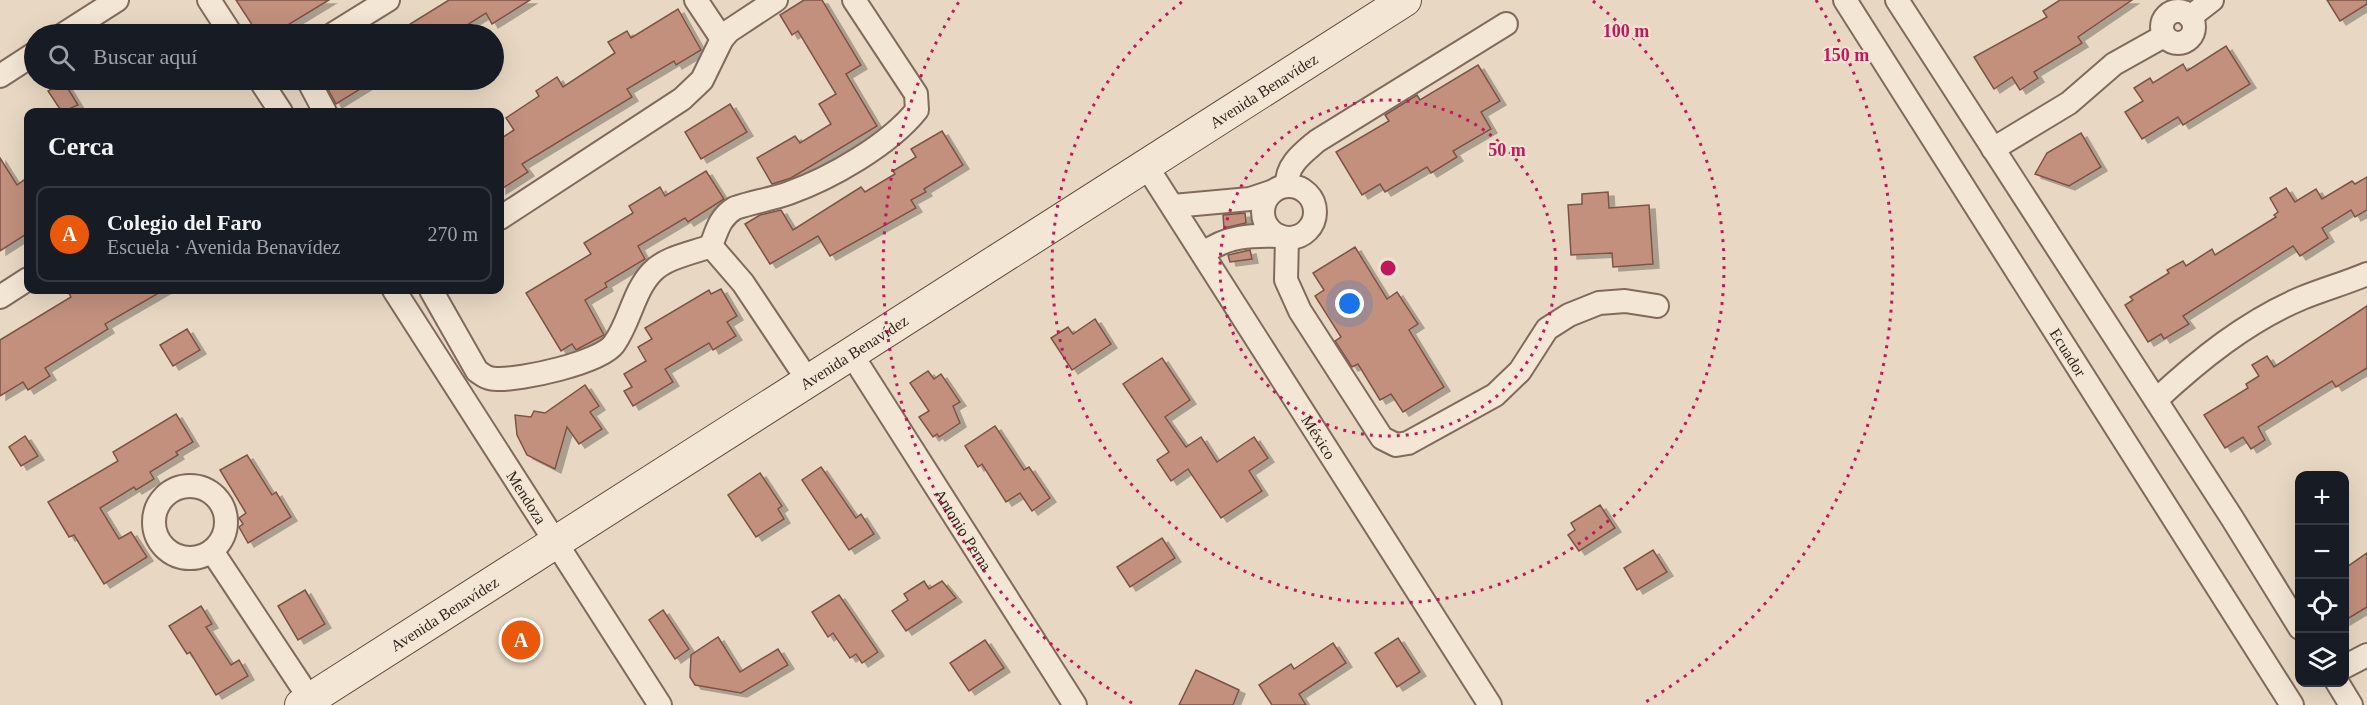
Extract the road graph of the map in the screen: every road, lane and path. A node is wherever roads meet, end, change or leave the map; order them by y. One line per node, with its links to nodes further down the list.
1 (117, 0): 11 (street)
2 (209, 0): 12 (street)
3 (388, 0): 13 (street)
4 (696, 0): 15 (street)
5 (776, 0): 15 (street)
6 (854, 0): 28 (street)
7 (1405, 0): 23 (main road, Avenida Benavídez)
8 (1845, 0): 49 (street, Ecuador)
9 (1897, 0): 22 (street)
10 (2212, 0): 22 (street)
11 (80, 24)
12 (225, 24)
13 (349, 24)
14 (1506, 24): 24 (street)
15 (722, 39): 26 (street)
16 (24, 60): 17 (street)
17 (0, 76)
18 (267, 90): 20 (street)
19 (313, 90): 21 (street)
20 (278, 108)
21 (323, 108)
22 (1993, 149): 38 (street)
23 (1147, 166): 25 (street, México); 36 (main road, Avenida Benavídez)
24 (1279, 188): 25 (street); 27 (street); 27 (street)
25 (1173, 206): 29 (street, México)
26 (504, 215)
27 (1283, 237): 29 (street); 35 (street)
28 (711, 246): 33 (street); 37 (street)
29 (1204, 253): 48 (street, México)
30 (2367, 274): 38 (street)
31 (24, 282): 34 (street)
32 (397, 294): 39 (street, Mendoza)
33 (433, 294)
34 (0, 297)
35 (1657, 306)
36 (852, 355): 37 (main road, Avenida Benavídez); 47 (street, Antonio Perna)
37 (809, 382): 39 (main road, Avenida Benavídez)
38 (2156, 400): 41 (street)
39 (556, 544): 45 (main road, Avenida Benavídez); 46 (street, Mendoza)
40 (212, 551): 45 (street)
41 (2295, 620)
42 (2367, 655): 43 (street)
43 (2349, 664)
44 (2340, 687): 50 (street)
45 (305, 702)
46 (660, 705)
47 (1075, 705)
48 (1490, 705)
49 (2292, 705)
50 (2351, 705)

